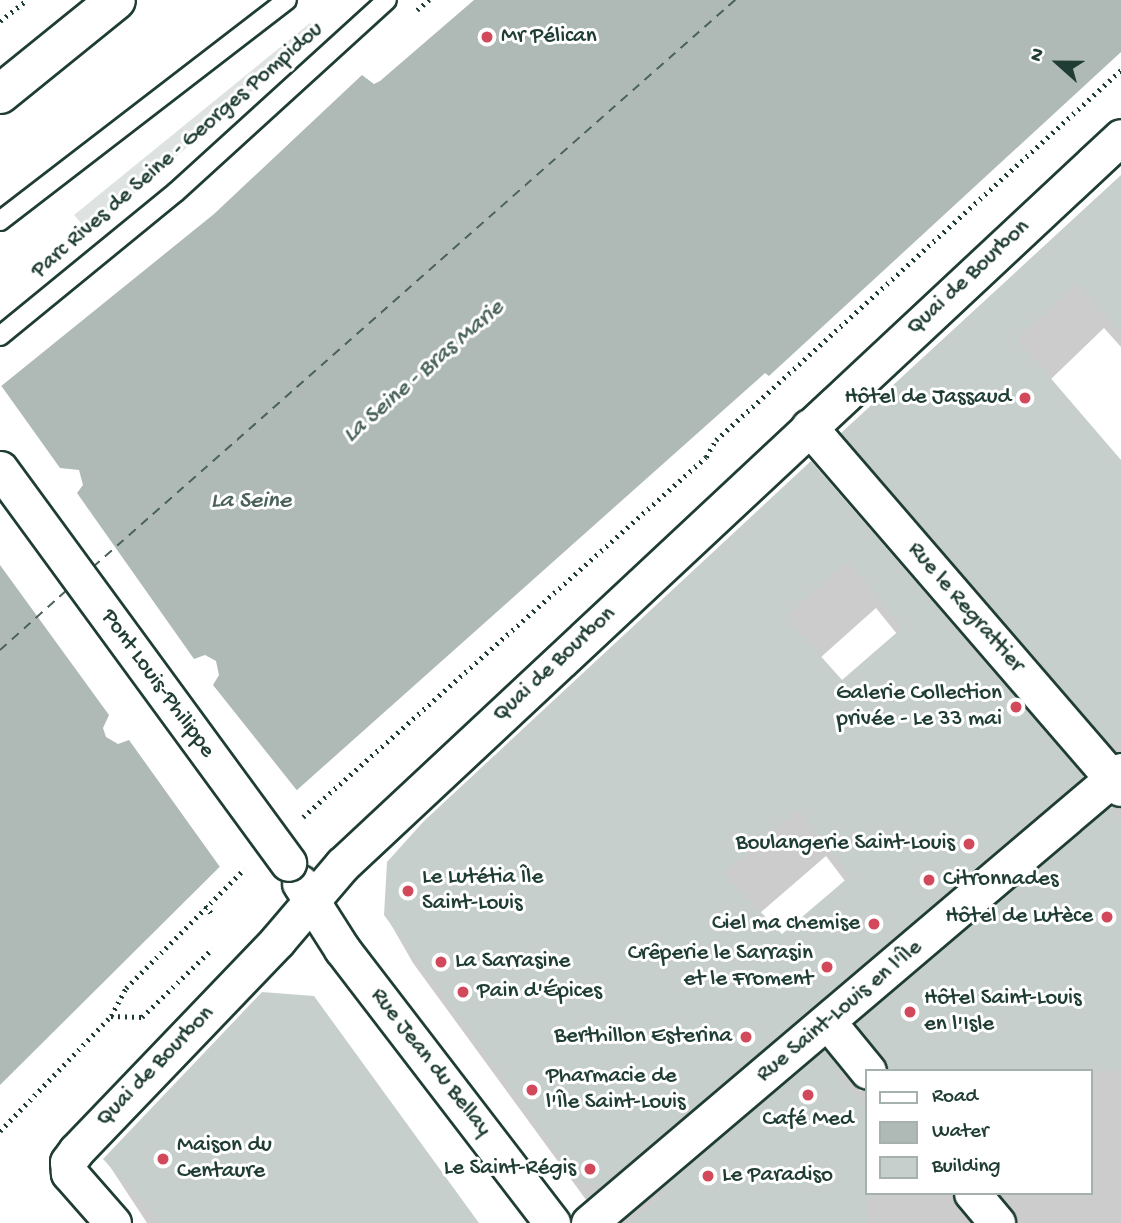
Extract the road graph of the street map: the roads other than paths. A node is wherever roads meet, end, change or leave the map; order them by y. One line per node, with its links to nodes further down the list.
1 (116, 0): 4 (main road)
2 (288, 0): 6 (lane, Parc Rives de Seine - Georges Pompidou)
3 (387, 0): 7 (lane, Parc Rives de Seine - Georges Pompidou)
4 (0, 93)
5 (1121, 137): 8 (street, Quai de Bourbon)
6 (0, 220)
7 (0, 336)
8 (809, 427): 10 (street, Rue le Regrattier); 11 (street, Quai de Bourbon)
9 (0, 469): 11 (street, Pont Louis-Philippe, bridge)
10 (1118, 779): 12 (street, Rue Saint-Louis en l'Île)
11 (312, 900): 15 (street, Quai de Bourbon); 16 (street, Rue Jean du Bellay)
12 (828, 1022): 13 (street); 17 (street, Rue Saint-Louis en l'Île)
13 (866, 1069)
14 (974, 1195): 18 (street)
15 (113, 1223)
16 (552, 1223)
17 (589, 1223)
18 (997, 1223)

